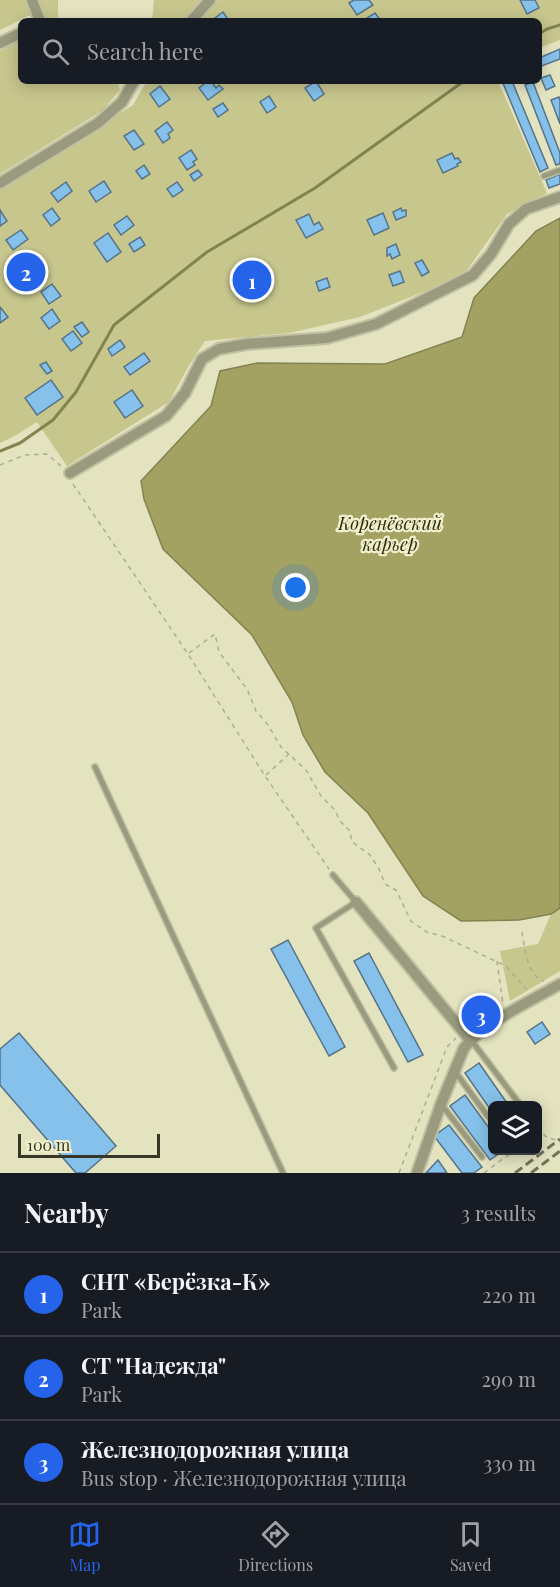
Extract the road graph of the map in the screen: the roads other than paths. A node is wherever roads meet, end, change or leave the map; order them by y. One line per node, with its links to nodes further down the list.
1 (32, 0): 3 (street)
2 (210, 0): 4 (street)
3 (39, 18)
4 (194, 18)
5 (18, 34): 6 (street)
6 (0, 43)
7 (132, 84): 10 (street)
8 (560, 170): 9 (lane)
9 (544, 176)
10 (0, 183)
11 (560, 197): 12 (street)
12 (70, 473)
13 (95, 767): 24 (lane)
14 (333, 875): 15 (lane)
15 (356, 902): 17 (street); 18 (lane)
16 (555, 983): 17 (street)
17 (467, 1036): 19 (street); 20 (lane)
18 (394, 1068)
19 (454, 1070): 21 (street); 22 (lane)
20 (517, 1101)
21 (441, 1104): 23 (lane); 25 (street)
22 (488, 1117)
23 (482, 1157)
24 (284, 1173)
25 (417, 1173)

